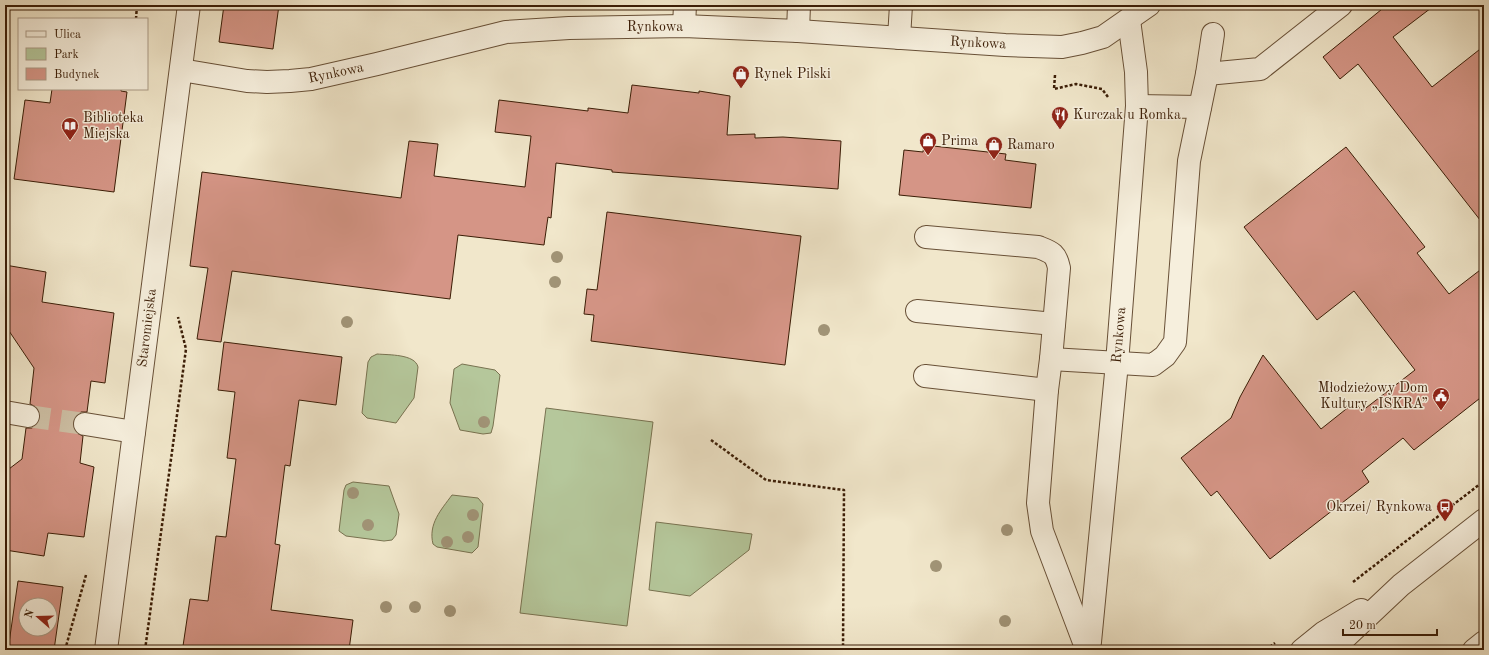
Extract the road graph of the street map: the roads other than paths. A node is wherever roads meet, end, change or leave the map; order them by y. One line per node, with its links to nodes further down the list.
1 (189, 5): 11 (street, Staromiejska)
2 (799, 5): 8 (street)
3 (900, 5): 10 (street)
4 (1149, 5): 7 (street, Rynkowa)
5 (1340, 5): 12 (street)
6 (685, 16): 8 (street, Rynkowa); 11 (street, Rynkowa)
7 (1129, 20): 10 (street, Rynkowa); 13 (street, Rynkowa)
8 (798, 31): 10 (street, Rynkowa)
9 (1213, 34): 12 (street)
10 (899, 38)
11 (181, 70): 25 (street, Staromiejska)
12 (1207, 74): 14 (street)
13 (1137, 106): 14 (street); 19 (street, Rynkowa)
14 (1200, 106): 19 (street)
15 (926, 238): 17 (street)
16 (917, 311): 17 (street)
17 (1054, 324): 18 (street)
18 (1051, 359): 19 (street); 21 (street)
19 (1117, 363): 30 (street, Rynkowa)
20 (925, 376): 21 (street)
21 (1047, 390): 30 (street)
22 (5, 412): 23 (street)
23 (28, 416)
24 (85, 424): 25 (street)
25 (134, 432): 29 (street, Staromiejska)
26 (1484, 520): 27 (street)
27 (1401, 585): 31 (street); 32 (street)
28 (1484, 642): 33 (street)
29 (106, 650)
30 (1088, 650)
31 (1302, 650)
32 (1332, 650)
33 (1474, 650)

